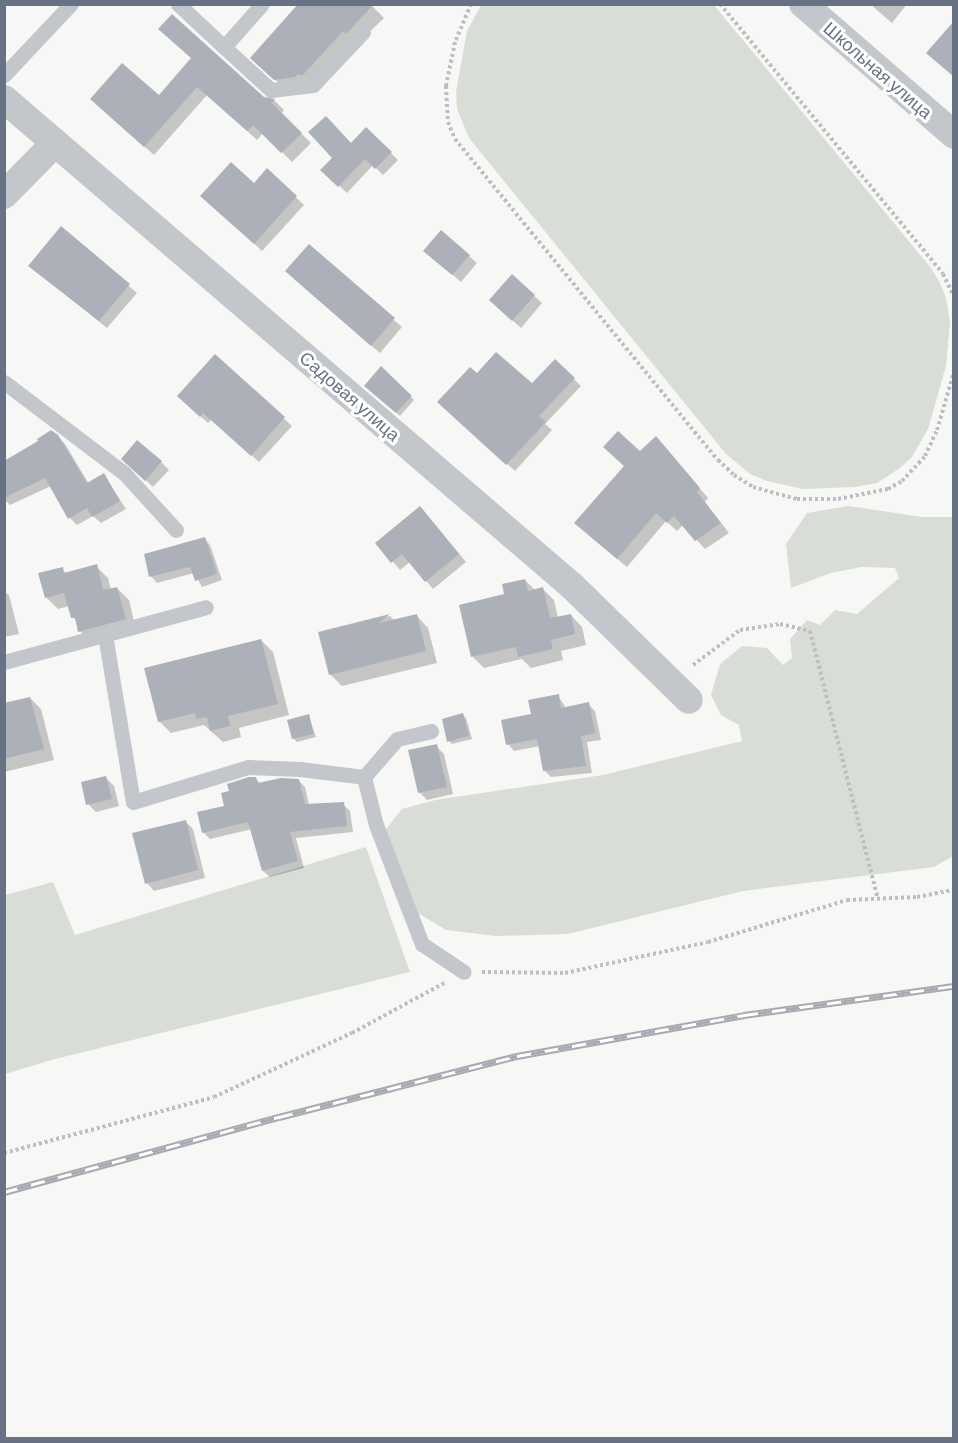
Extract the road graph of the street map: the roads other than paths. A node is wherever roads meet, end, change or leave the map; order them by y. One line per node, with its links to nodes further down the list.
1 (71, 4): 7 (lane)
2 (178, 4): 6 (lane)
3 (262, 4): 6 (lane)
4 (803, 4): 9 (street, Школьная улица)
5 (363, 32): 6 (lane)
6 (224, 47)
7 (4, 75)
8 (4, 99): 10 (street, Садовая улица)
9 (954, 135)
10 (55, 143): 11 (street); 17 (street, Садовая улица)
11 (4, 195)
12 (4, 382): 13 (lane)
13 (176, 530)
14 (206, 607): 15 (lane)
15 (105, 635): 16 (lane); 19 (lane)
16 (4, 662)
17 (680, 691)
18 (431, 731): 19 (lane)
19 (364, 777): 20 (lane)
20 (464, 972)

